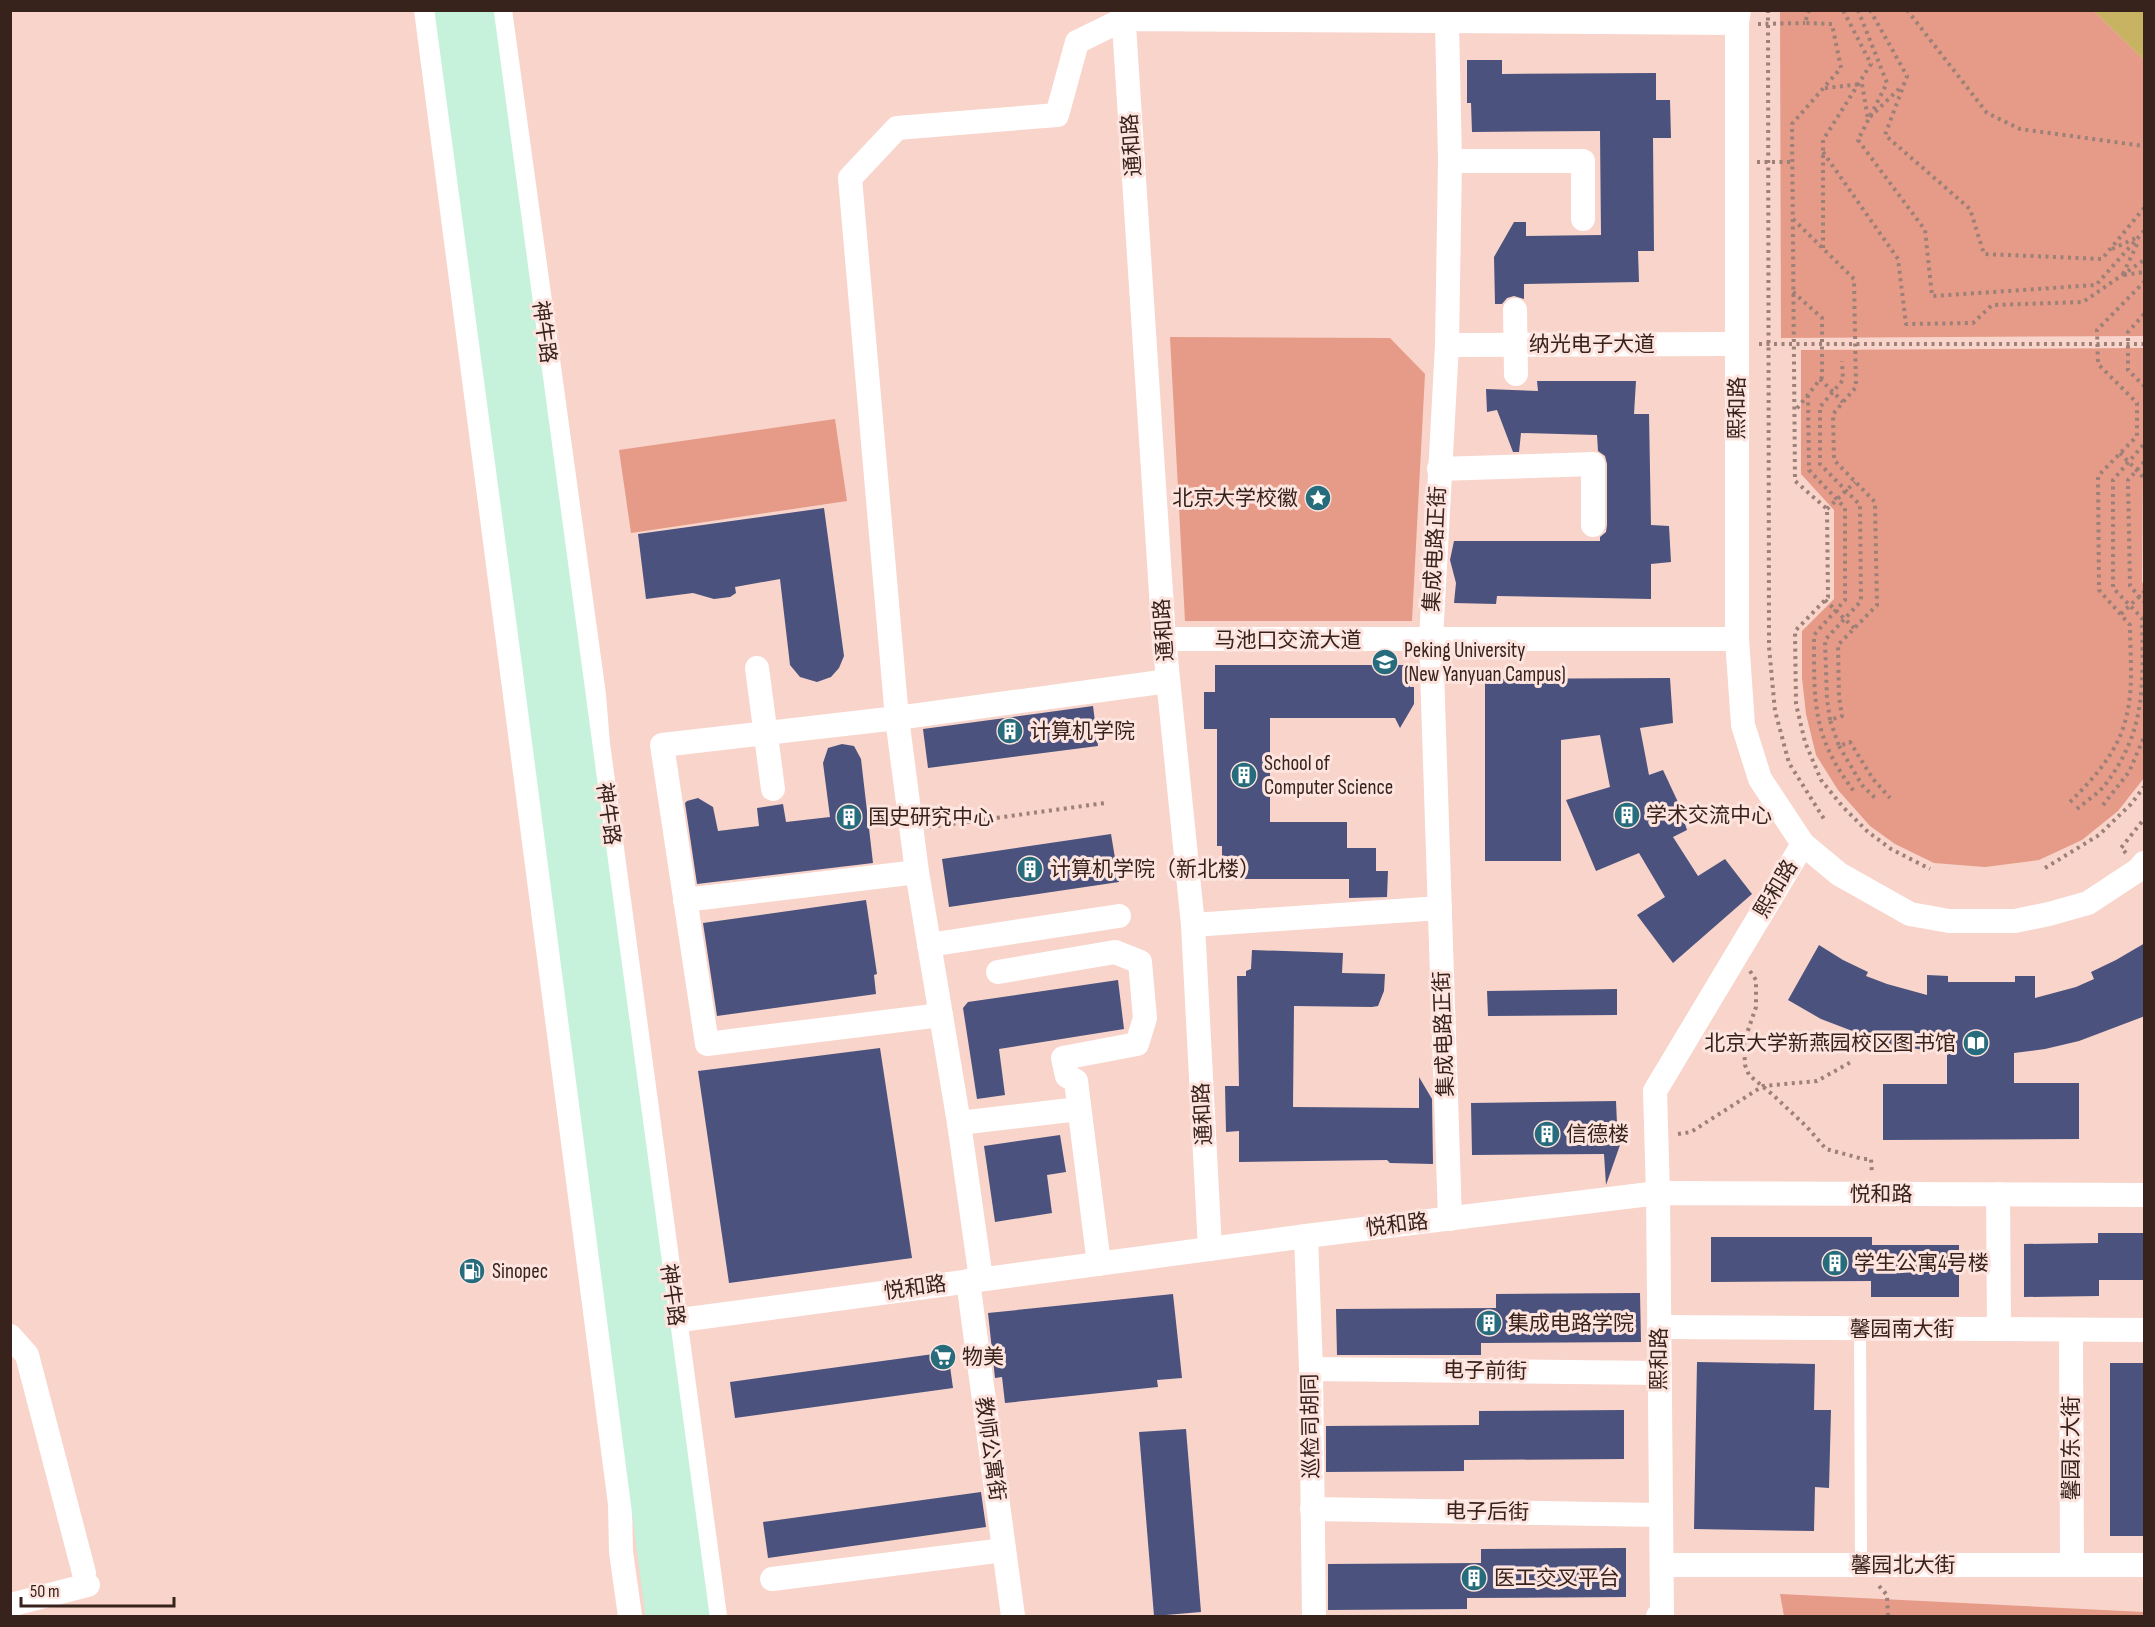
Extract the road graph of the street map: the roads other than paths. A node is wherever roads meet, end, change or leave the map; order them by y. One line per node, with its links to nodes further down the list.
1 (426, 10): 65 (street)
2 (451, 10): 66 (main road)
3 (477, 10): 46 (main road, 神牛路)
4 (500, 10): 46 (street, 神牛路)
5 (1124, 15): 6 (street); 18 (street, 通和路); 23 (street, 教师公寓街)
6 (1397, 16): 8 (street)
7 (1738, 17): 8 (street); 13 (street, 熙和路)
8 (1447, 22): 9 (street, 集成电路正街)
9 (1450, 161): 10 (street); 14 (street, 集成电路正街)
10 (1583, 219)
11 (1515, 310): 12 (street)
12 (1516, 344): 13 (street, 纳光电子大道); 14 (street, 纳光电子大道); 15 (street)
13 (1737, 344): 19 (street, 熙和路)
14 (1447, 345): 16 (street, 集成电路正街)
15 (1515, 374)
16 (1439, 469): 17 (street); 20 (street, 集成电路正街)
17 (1593, 525)
18 (1164, 639): 20 (street, 马池口交流大道); 22 (street, 通和路)
19 (1737, 639): 20 (street, 马池口交流大道); 26 (street, 熙和路)
20 (1431, 640): 30 (street, 集成电路正街)
21 (757, 668): 24 (street)
22 (1168, 681): 23 (street); 32 (street, 通和路)
23 (897, 718): 24 (street); 28 (street, 教师公寓街)
24 (766, 734): 25 (street); 29 (street)
25 (773, 789)
26 (1803, 844): 27 (street); 38 (street, 熙和路)
27 (2142, 870)
28 (917, 872): 29 (street); 33 (street, 教师公寓街)
29 (684, 900): 35 (street)
30 (1440, 908): 32 (street); 41 (street, 集成电路正街)
31 (1119, 916): 33 (street)
32 (1194, 925): 43 (street, 通和路)
33 (930, 945): 35 (street, 教师公寓街)
34 (999, 972): 36 (street)
35 (941, 1015): 37 (street, 教师公寓街)
36 (1079, 1109): 37 (street); 44 (street)
37 (959, 1123): 45 (street, 教师公寓街)
38 (1658, 1193): 39 (street, 悦和路); 41 (street, 悦和路); 47 (street, 熙和路)
39 (1998, 1194): 40 (street, 悦和路); 49 (street)
40 (2145, 1195)
41 (1450, 1219): 42 (street, 悦和路)
42 (1306, 1236): 43 (street, 悦和路); 53 (street, 巡检司胡同)
43 (1210, 1249): 44 (street, 悦和路)
44 (1100, 1264): 45 (street, 悦和路)
45 (974, 1280): 46 (street, 悦和路); 57 (street, 教师公寓街)
46 (664, 1322): 67 (main road, 神牛路); 68 (street, 神牛路)
47 (1659, 1328): 48 (street, 馨园南大街); 54 (street, 熙和路)
48 (1860, 1328): 49 (street, 馨园南大街); 59 (lane)
49 (1999, 1329): 50 (street, 馨园南大街)
50 (2071, 1330): 51 (street, 馨园南大街); 60 (street, 馨园东大街)
51 (2145, 1330)
52 (10, 1336): 63 (street)
53 (1311, 1369): 54 (street, 电子前街); 55 (street, 巡检司胡同)
54 (1659, 1373): 56 (street, 熙和路)
55 (1312, 1509): 56 (street, 电子后街); 70 (street, 巡检司胡同)
56 (1661, 1515): 58 (street, 熙和路)
57 (1004, 1550): 62 (street); 69 (street, 教师公寓街)
58 (1662, 1565): 59 (street, 馨园北大街); 64 (street, 熙和路)
59 (1861, 1565): 60 (street, 馨园北大街)
60 (2072, 1565): 61 (street, 馨园北大街)
61 (2145, 1565)
62 (772, 1579)
63 (10, 1605)
64 (1660, 1615)
65 (630, 1617)
66 (662, 1617)
67 (693, 1617)
68 (715, 1617)
69 (1013, 1617)
70 (1314, 1617)

